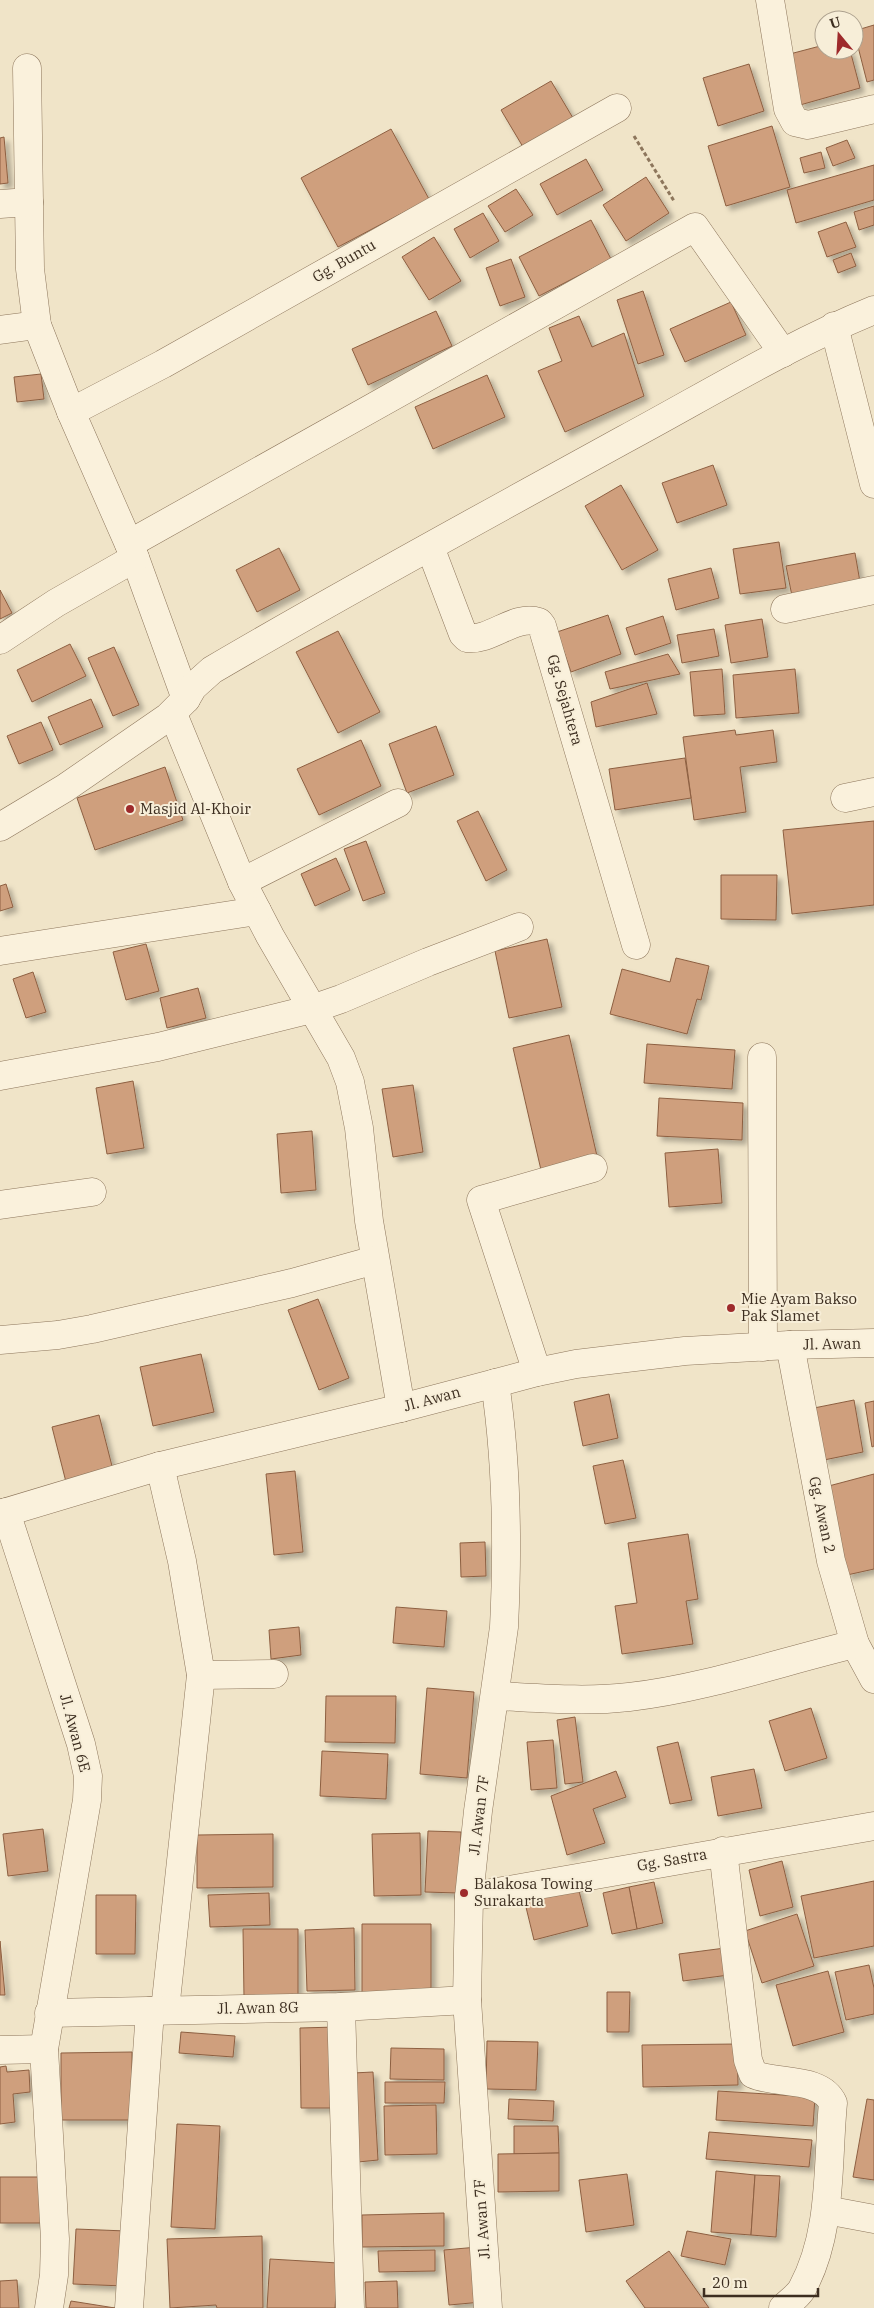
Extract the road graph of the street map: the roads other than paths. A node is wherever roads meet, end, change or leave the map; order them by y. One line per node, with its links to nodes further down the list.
1 (770, 0): 4 (street)
2 (27, 68): 5 (street)
3 (617, 108): 12 (street, Gg. Buntu)
4 (874, 109)
5 (30, 202): 6 (street); 8 (street)
6 (0, 204)
7 (874, 310): 9 (street)
8 (36, 325): 10 (street); 12 (street)
9 (834, 326): 11 (street); 13 (street)
10 (0, 330)
11 (783, 353): 14 (street); 15 (street)
12 (71, 412): 15 (street)
13 (874, 484)
14 (430, 547): 19 (street); 27 (street, Gg. Sejahtera)
15 (132, 551): 18 (street); 19 (street)
16 (874, 590): 17 (street)
17 (785, 609)
18 (0, 640)
19 (179, 706): 23 (street); 24 (street)
20 (874, 792): 21 (street)
21 (845, 798)
22 (398, 803): 24 (street)
23 (0, 827)
24 (242, 882): 25 (street)
25 (256, 911): 28 (street); 29 (street)
26 (519, 927): 29 (street)
27 (636, 945)
28 (0, 951)
29 (312, 1008): 31 (street); 35 (street)
30 (762, 1057): 38 (street, Gg. Awan 2)
31 (0, 1076)
32 (593, 1168): 39 (street)
33 (92, 1192): 34 (street)
34 (0, 1205)
35 (375, 1260): 36 (street); 41 (street)
36 (0, 1340)
37 (874, 1343): 38 (street, Jl. Awan)
38 (777, 1346): 39 (street, Jl. Awan); 44 (street, Gg. Awan 2)
39 (537, 1372): 40 (street, Jl. Awan)
40 (495, 1383): 41 (street, Jl. Awan); 48 (street, Jl. Awan 7F)
41 (401, 1408): 42 (street, Jl. Awan)
42 (160, 1466): 43 (street, Jl. Awan); 46 (street)
43 (3, 1513): 55 (street, Jl. Awan 6E)
44 (855, 1644): 47 (street, Gg. Awan 2); 48 (street)
45 (274, 1674): 46 (street)
46 (201, 1675): 54 (street)
47 (874, 1679)
48 (496, 1696): 51 (street, Jl. Awan 7F)
49 (874, 1826): 50 (street, Gg. Sastra)
50 (723, 1851): 51 (street, Gg. Sastra); 58 (street)
51 (469, 1897): 52 (street, Jl. Awan 7F)
52 (467, 2000): 53 (street, Jl. Awan 8G); 63 (street, Jl. Awan 7F)
53 (341, 2007): 54 (street, Jl. Awan 8G); 62 (street)
54 (158, 2010): 55 (street, Jl. Awan 8G); 61 (street)
55 (49, 2013): 57 (street, Jl. Awan 6E)
56 (0, 2050): 57 (street)
57 (44, 2050): 60 (street, Jl. Awan 6E)
58 (826, 2210): 59 (street); 64 (street)
59 (874, 2219)
60 (49, 2308)
61 (129, 2308)
62 (350, 2308)
63 (488, 2308)
64 (783, 2308)

